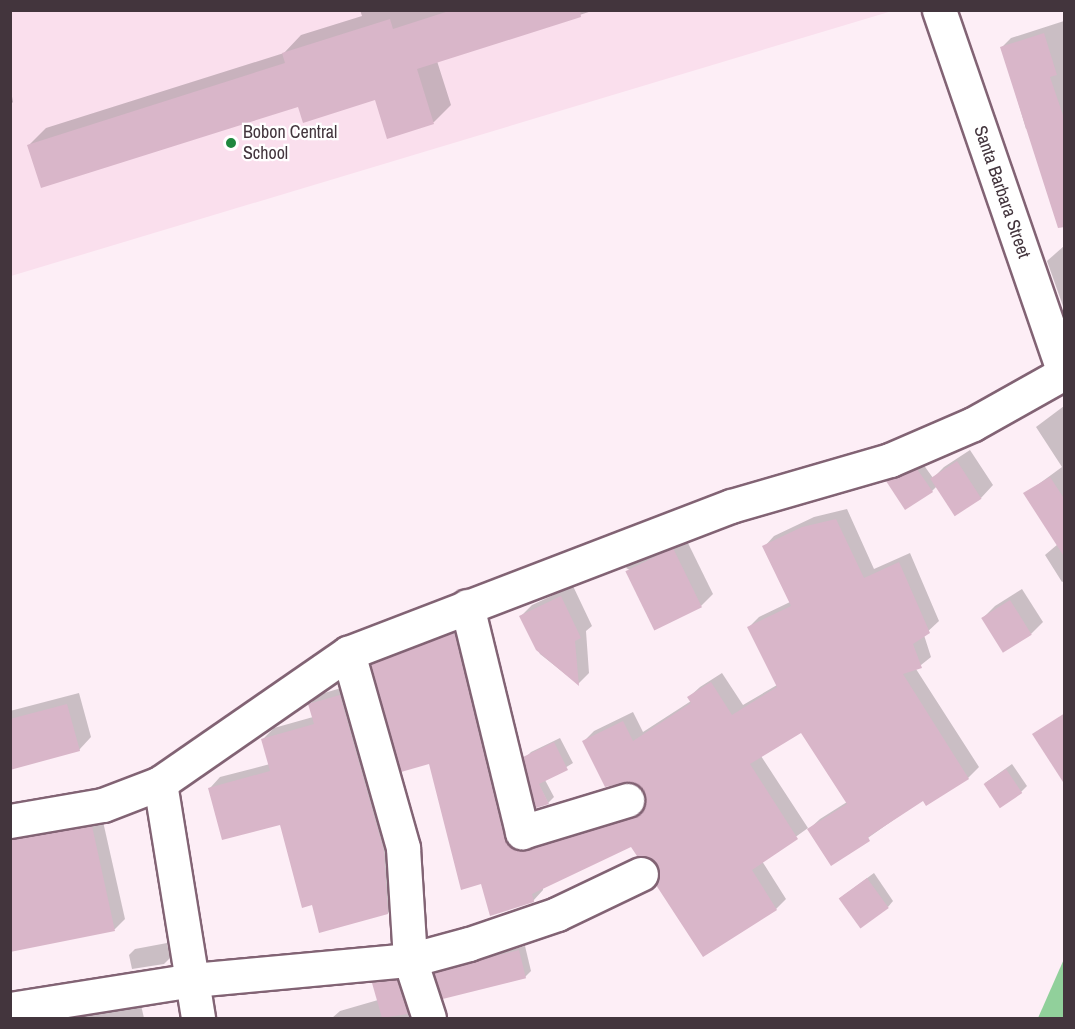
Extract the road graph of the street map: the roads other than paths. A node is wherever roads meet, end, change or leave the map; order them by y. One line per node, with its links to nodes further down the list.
1 (939, 10): 2 (street, Santa Barbara Street)
2 (1064, 373): 3 (street)
3 (467, 606): 4 (street); 6 (street)
4 (348, 653): 5 (street); 9 (street)
5 (160, 783): 7 (street); 10 (street)
6 (627, 800)
7 (10, 821)
8 (641, 874): 9 (street)
9 (410, 960): 10 (street); 13 (street)
10 (193, 980): 11 (street); 12 (street)
11 (10, 1009)
12 (198, 1018)
13 (429, 1018)

